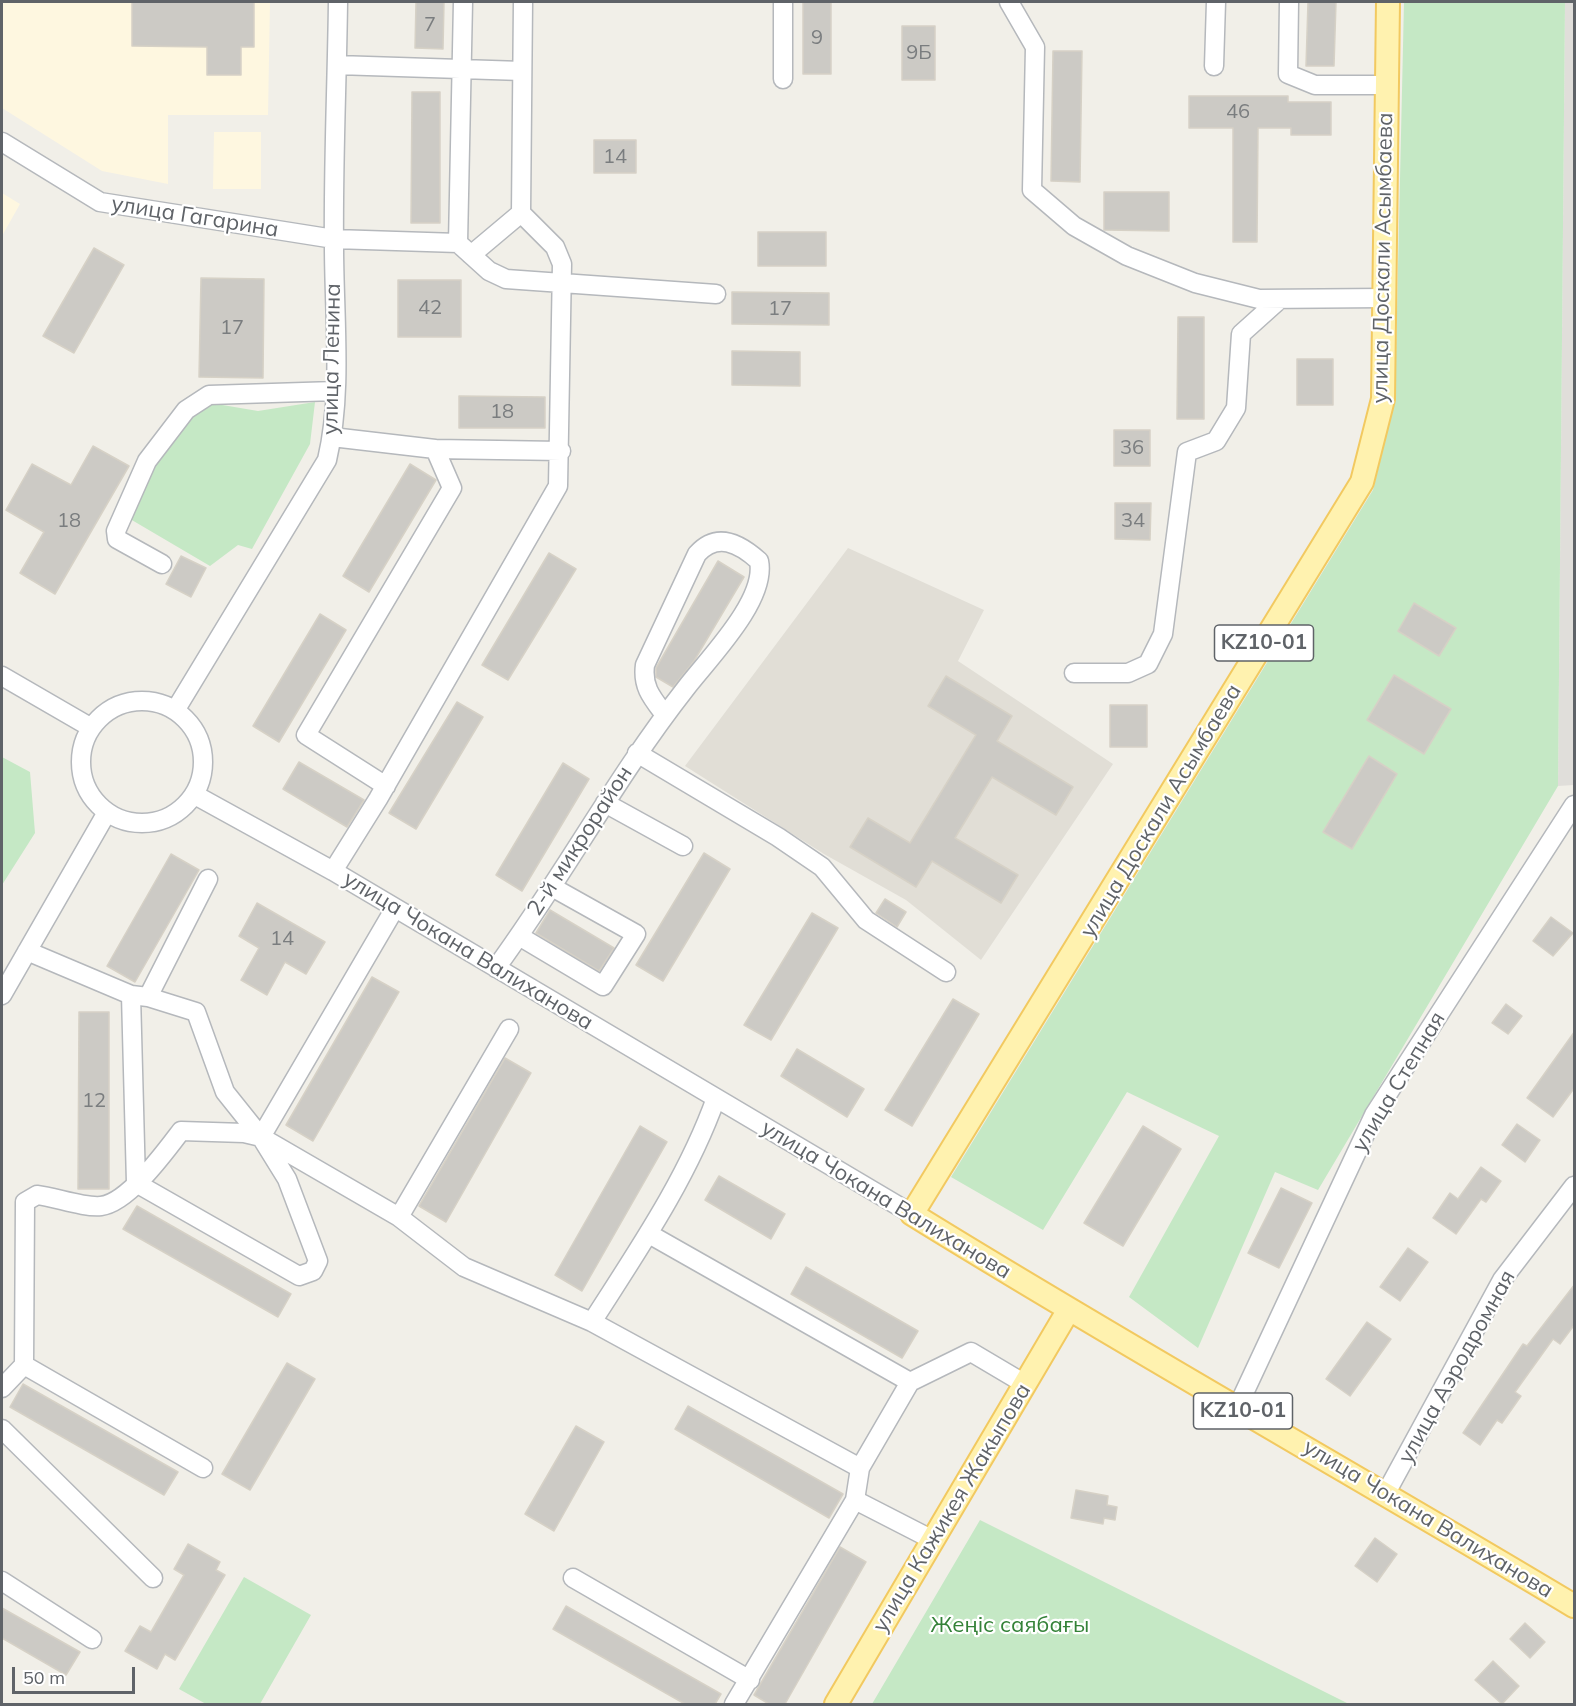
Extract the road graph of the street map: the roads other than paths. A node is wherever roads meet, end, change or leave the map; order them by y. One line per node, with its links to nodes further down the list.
1 (338, 2): 9 (street, улица Ленина)
2 (463, 2): 11 (street)
3 (523, 2): 12 (street)
4 (783, 2): 13 (street)
5 (1009, 2): 21 (street)
6 (1216, 2): 10 (street)
7 (1289, 2): 14 (street)
8 (1388, 2): 14 (main road, улица Доскали Асымбаева / KZ10-01)
9 (337, 65): 11 (street); 17 (street, улица Ленина)
10 (1214, 66)
11 (462, 67): 12 (street); 18 (street)
12 (522, 71): 16 (street)
13 (783, 79)
14 (1387, 85): 22 (main road, улица Доскали Асымбаева / KZ10-01)
15 (2, 142): 17 (street, улица Гагарина)
16 (521, 213): 18 (street); 19 (street)
17 (334, 239): 18 (street, улица Гагарина); 23 (street, улица Ленина)
18 (465, 249): 19 (street)
19 (563, 282): 20 (street); 26 (street)
20 (716, 294)
21 (1280, 298): 22 (street); 28 (street)
22 (1384, 298): 55 (main road, улица Доскали Асымбаева / KZ10-01)
23 (335, 391): 24 (street, улица Ленина); 27 (street)
24 (332, 437): 25 (street); 30 (street, улица Ленина)
25 (435, 449): 26 (street); 34 (street)
26 (561, 451): 34 (street)
27 (162, 564)
28 (1074, 673)
29 (2, 675): 32 (street)
30 (176, 709): 32 (street); 35 (street)
31 (665, 715): 31 (street, 2-й микрорайон); 33 (street, 2-й микрорайон)
32 (90, 727): 38 (street)
33 (637, 753): 36 (street, 2-й микрорайон); 47 (street)
34 (386, 786): 40 (street)
35 (195, 795): 38 (street); 40 (street, улица Чокана Валиханова)
36 (605, 803): 39 (street); 42 (street, 2-й микрорайон)
37 (1575, 805): 64 (street, улица Степная)
38 (106, 814): 45 (street)
39 (682, 846)
40 (333, 871): 43 (street, улица Чокана Валиханова)
41 (208, 879): 49 (street)
42 (552, 887): 44 (street, 2-й микрорайон); 44 (street)
43 (395, 908): 46 (street, улица Чокана Валиханова); 52 (street)
44 (519, 936): 46 (street, 2-й микрорайон)
45 (27, 951): 48 (street); 49 (street)
46 (496, 968): 51 (street, улица Чокана Валиханова)
47 (946, 972)
48 (2, 995)
49 (139, 996): 52 (street); 53 (street)
50 (509, 1029): 56 (street)
51 (716, 1098): 55 (street, улица Чокана Валиханова); 57 (street)
52 (261, 1137): 53 (street); 53 (street); 56 (street)
53 (136, 1183): 60 (street)
54 (1575, 1186): 68 (street, улица Аэродромная)
55 (912, 1214): 58 (main road, улица Чокана Валиханова / KZ10-01)
56 (399, 1217): 59 (street)
57 (649, 1234): 59 (street); 61 (street)
58 (1068, 1311): 62 (main road, улица Кажикея Жакыпова); 64 (main road, улица Чокана Валиханова / KZ10-01)
59 (592, 1322): 67 (street)
60 (24, 1365): 63 (street); 66 (street)
61 (910, 1382): 62 (street); 67 (street)
62 (1025, 1384): 70 (main road, улица Кажикея Жакыпова)
63 (2, 1388)
64 (1237, 1407): 68 (main road, улица Чокана Валиханова / KZ10-01)
65 (2, 1429): 71 (street)
66 (203, 1468)
67 (860, 1468): 69 (street)
68 (1386, 1493): 74 (main road, улица Чокана Валиханова / KZ10-01)
69 (855, 1500): 70 (street); 76 (street)
70 (933, 1540): 78 (main road, улица Кажикея Жакыпова)
71 (153, 1578)
72 (573, 1578): 76 (street)
73 (2, 1581): 75 (street)
74 (1575, 1606)
75 (92, 1639)
76 (750, 1680): 77 (street)
77 (734, 1704)
78 (836, 1704)

